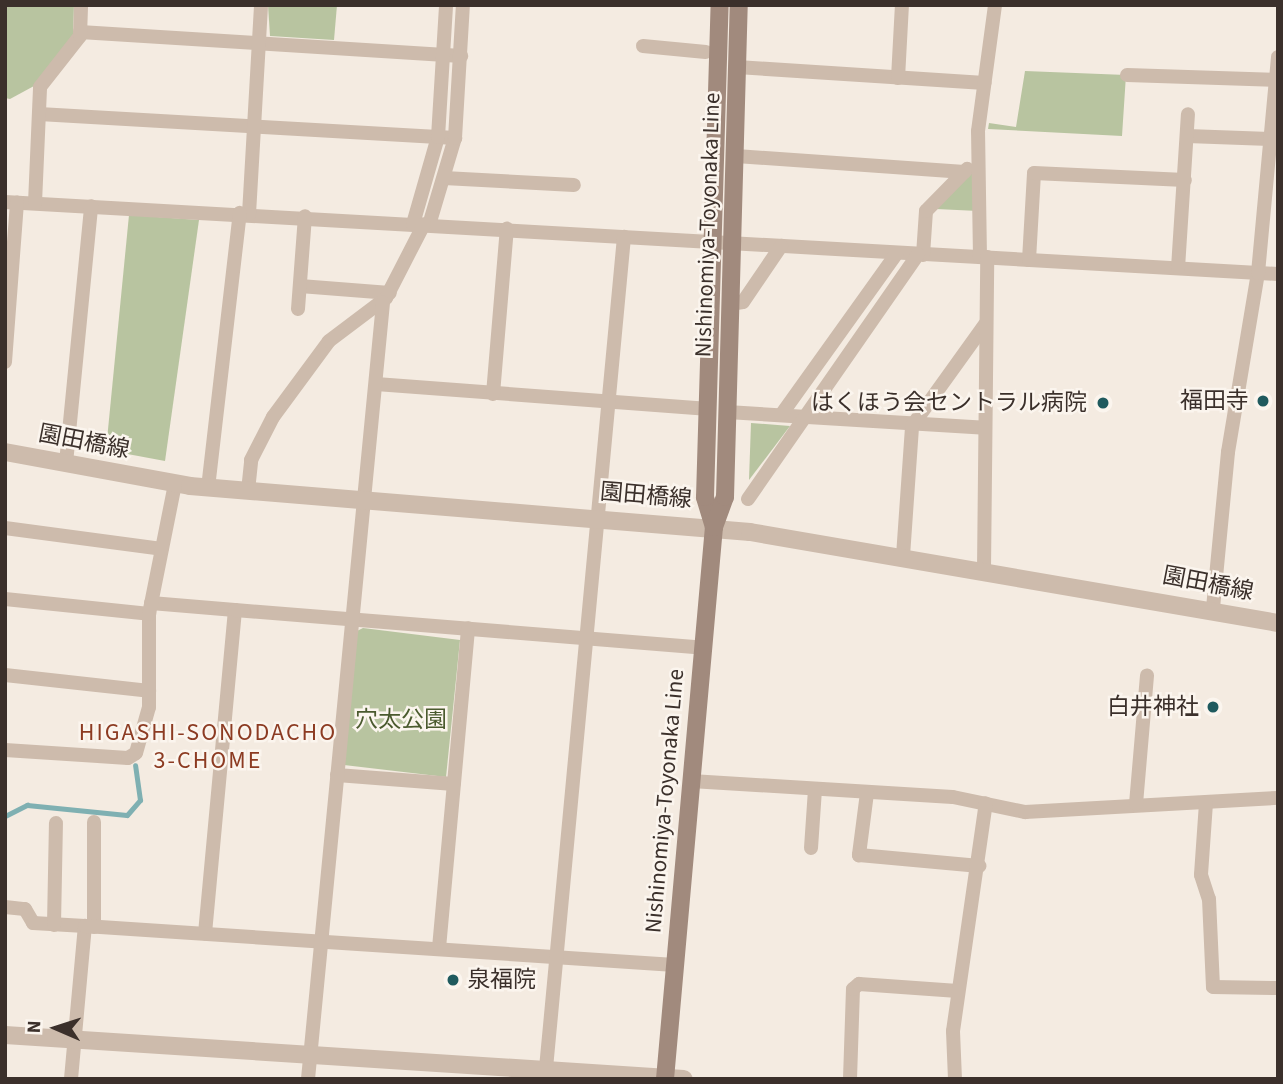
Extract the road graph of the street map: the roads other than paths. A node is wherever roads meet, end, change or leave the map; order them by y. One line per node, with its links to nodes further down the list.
1 (81, 5): 9 (street)
2 (261, 5): 10 (street)
3 (446, 5): 13 (street)
4 (463, 5): 14 (street)
5 (720, 5): 42 (main road, Nishinomiya-Toyonaka Line)
6 (739, 5): 16 (main road, Nishinomiya-Toyonaka Line)
7 (902, 5): 18 (street)
8 (995, 5): 20 (street)
9 (80, 32): 10 (street); 21 (street)
10 (259, 44): 13 (street); 23 (street)
11 (643, 46): 12 (street)
12 (706, 52)
13 (443, 55): 14 (street); 25 (street)
14 (461, 56): 26 (street)
15 (1278, 57): 19 (street)
16 (737, 67): 18 (street); 28 (main road, Nishinomiya-Toyonaka Line)
17 (1126, 75): 19 (street)
18 (898, 78): 20 (street)
19 (1276, 80): 27 (street)
20 (984, 83): 29 (street)
21 (39, 114): 23 (street); 35 (street)
22 (1188, 114): 24 (street)
23 (255, 126): 25 (street); 37 (street)
24 (1187, 136): 27 (street); 32 (street)
25 (438, 137): 26 (street); 39 (street)
26 (455, 138): 31 (street)
27 (1270, 139): 50 (street)
28 (736, 156): 30 (street); 43 (main road, Nishinomiya-Toyonaka Line)
29 (978, 158): 30 (street); 47 (street)
30 (964, 172): 46 (street)
31 (444, 178): 33 (street); 39 (street)
32 (1185, 180): 48 (street); 49 (street)
33 (574, 185)
34 (11, 202): 35 (street); 59 (street)
35 (35, 203): 36 (street)
36 (91, 206): 37 (street); 70 (street)
37 (245, 214): 38 (street); 72 (street)
38 (305, 216): 39 (street); 52 (street)
39 (422, 224): 40 (street); 53 (street)
40 (507, 229): 41 (street); 61 (street)
41 (624, 237): 42 (street); 62 (street)
42 (715, 242): 43 (street); 63 (main road, Nishinomiya-Toyonaka Line)
43 (733, 243): 44 (street); 54 (main road, Nishinomiya-Toyonaka Line)
44 (781, 246): 45 (street); 54 (street)
45 (897, 253): 46 (street); 57 (street)
46 (921, 254): 47 (street); 58 (street)
47 (983, 257): 48 (street); 56 (street)
48 (1029, 260): 49 (street)
49 (1178, 268): 50 (street)
50 (1258, 273): 51 (street); 84 (street)
51 (1278, 274)
52 (300, 286): 53 (street); 55 (street)
53 (386, 298): 60 (street); 73 (street)
54 (730, 304): 64 (main road, Nishinomiya-Toyonaka Line)
55 (298, 309)
56 (986, 323): 67 (street); 68 (street)
57 (841, 331): 58 (street); 65 (street)
58 (857, 342): 66 (street)
59 (5, 362)
60 (376, 384): 61 (street); 74 (street)
61 (493, 394): 62 (street)
62 (609, 402): 63 (street); 76 (street)
63 (709, 409): 77 (main road, Nishinomiya-Toyonaka Line)
64 (727, 412): 65 (street); 77 (main road, Nishinomiya-Toyonaka Line)
65 (781, 415): 66 (street)
66 (805, 417): 67 (street); 75 (street)
67 (912, 426): 68 (street); 80 (street)
68 (985, 429): 81 (street)
69 (5, 452): 70 (street, 園田橋線)
70 (66, 464): 71 (street, 園田橋線)
71 (175, 484): 72 (street, 園田橋線); 79 (street)
72 (208, 488): 73 (street, 園田橋線)
73 (248, 491): 74 (street, 園田橋線)
74 (362, 498): 76 (street, 園田橋線); 86 (street)
75 (748, 499)
76 (598, 517): 77 (street, 園田橋線); 89 (street)
77 (714, 527): 80 (street, 園田橋線); 90 (main road, Nishinomiya-Toyonaka Line)
78 (5, 528): 79 (street)
79 (162, 549): 83 (street)
80 (902, 556): 81 (street, 園田橋線)
81 (984, 569): 84 (street, 園田橋線)
82 (5, 599): 83 (street)
83 (150, 608): 85 (street); 93 (street)
84 (1213, 608): 87 (street, 園田橋線)
85 (235, 610): 86 (street); 111 (street)
86 (352, 620): 88 (street); 95 (street)
87 (1278, 623)
88 (468, 628): 89 (street); 97 (street)
89 (586, 636): 90 (street); 114 (street)
90 (703, 648): 96 (main road, Nishinomiya-Toyonaka Line)
91 (5, 675): 93 (street)
92 (1147, 675): 103 (street)
93 (149, 691): 94 (street)
94 (5, 750)
95 (337, 775): 97 (street); 112 (street)
96 (691, 781): 98 (street); 115 (main road, Nishinomiya-Toyonaka Line)
97 (454, 785): 113 (street)
98 (815, 789): 99 (street); 106 (street)
99 (867, 793): 101 (street); 107 (street)
100 (1278, 798): 102 (street)
101 (986, 803): 103 (street); 107 (street)
102 (1206, 803): 103 (street); 116 (street)
103 (1136, 804)
104 (94, 822): 110 (street)
105 (56, 823): 109 (street)
106 (811, 848)
107 (980, 866): 117 (street)
108 (5, 907): 109 (street)
109 (54, 925): 110 (street)
110 (89, 927): 111 (street); 119 (street)
111 (205, 934): 112 (street)
112 (321, 942): 113 (street); 120 (street)
113 (439, 948): 114 (street)
114 (556, 957): 115 (street); 121 (street)
115 (676, 965): 122 (main road, Nishinomiya-Toyonaka Line)
116 (1278, 988)
117 (958, 990): 126 (street); 127 (street)
118 (5, 1035): 119 (street)
119 (75, 1039): 120 (street); 123 (street)
120 (310, 1055): 121 (street); 124 (street)
121 (546, 1074): 122 (street)
122 (665, 1078): 125 (street)
123 (71, 1079)
124 (308, 1079)
125 (684, 1079)
126 (850, 1079)
127 (955, 1079)

